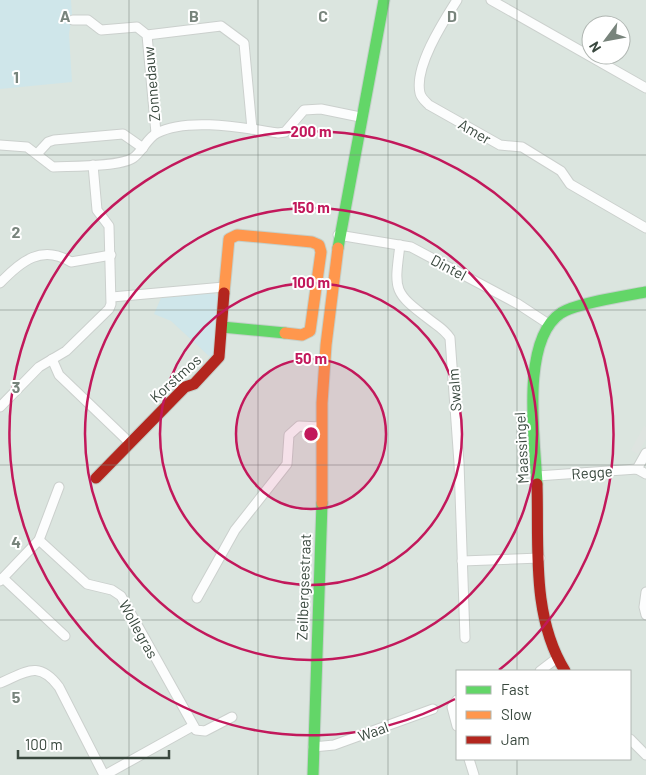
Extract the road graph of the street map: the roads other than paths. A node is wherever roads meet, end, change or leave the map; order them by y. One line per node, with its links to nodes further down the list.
1 (384, 0): 7 (street, Zeilbergsestraat)
2 (457, 0): 14 (street, Amer)
3 (491, 0): 6 (street)
4 (73, 20): 5 (street, Zonnedauw)
5 (147, 35): 8 (street, Zonnedauw); 9 (street, Zonnedauw)
6 (646, 88)
7 (360, 117): 8 (street); 15 (street, Zeilbergsestraat)
8 (252, 129): 9 (street)
9 (156, 133): 11 (street)
10 (0, 145): 12 (street)
11 (142, 148): 12 (street); 13 (street)
12 (37, 154): 13 (street)
13 (93, 165): 17 (street)
14 (646, 228)
15 (338, 235): 16 (street, Dintel); 26 (street, Zeilbergsestraat)
16 (400, 245): 22 (street, Dintel); 36 (street, Swalm)
17 (110, 255): 18 (street); 21 (street)
18 (0, 283)
19 (224, 287): 21 (street); 23 (street, Korstmos); 23 (street, Korstmos)
20 (646, 292): 22 (street, Maassingel)
21 (112, 297): 24 (street)
22 (550, 325): 31 (street, Maassingel)
23 (222, 327): 27 (street, Korstmos)
24 (52, 359): 25 (street); 27 (street)
25 (0, 407)
26 (321, 427): 39 (street); 53 (street, Zeilbergsestraat)
27 (130, 443): 32 (street, Korstmos)
28 (646, 453): 29 (street)
29 (637, 469): 30 (street); 31 (street, Regge)
30 (646, 474)
31 (538, 476): 35 (street, Maassingel)
32 (96, 478)
33 (58, 487): 34 (street)
34 (39, 540): 37 (street); 51 (street, Wollegras)
35 (540, 558): 36 (street); 43 (street, Maassingel)
36 (462, 561): 42 (street, Swalm)
37 (2, 580): 41 (street)
38 (646, 592): 40 (street)
39 (197, 598)
40 (646, 614)
41 (65, 636)
42 (464, 638)
43 (556, 658): 44 (street); 45 (street, Maassingel)
44 (541, 670)
45 (564, 670)
46 (0, 683): 56 (street)
47 (456, 701): 50 (street)
48 (433, 709): 53 (street, Waal)
49 (232, 717): 51 (street)
50 (456, 722)
51 (193, 726): 56 (street)
52 (631, 740): 54 (street)
53 (313, 747): 57 (street, Zeilbergsestraat)
54 (646, 755)
55 (469, 760): 58 (street)
56 (104, 775)
57 (313, 775)
58 (474, 775)

